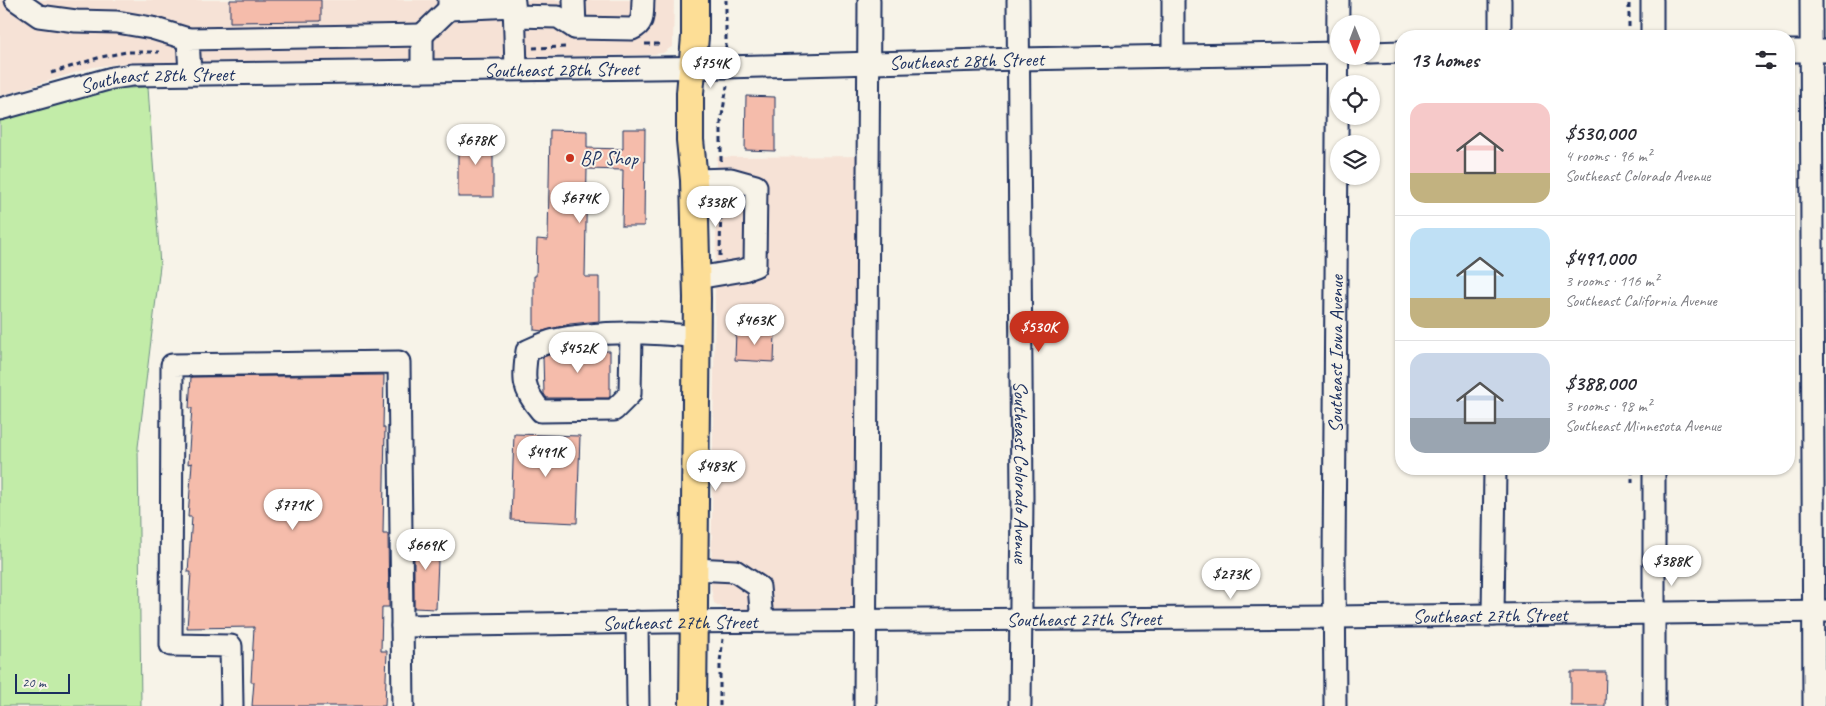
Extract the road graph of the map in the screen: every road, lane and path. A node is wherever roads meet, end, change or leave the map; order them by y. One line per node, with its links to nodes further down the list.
1 (16, 0): 21 (street)
2 (574, 0): 16 (street)
3 (643, 0): 16 (street)
4 (695, 0): 31 (main road)
5 (869, 0): 29 (street)
6 (1018, 0): 28 (street, Southeast Colorado Avenue)
7 (1173, 0): 27 (street)
8 (1338, 0): 15 (street, Southeast Iowa Avenue)
9 (1500, 0): 17 (street)
10 (1629, 0): 18 (path)
11 (1652, 0): 19 (street)
12 (1811, 0): 23 (street)
13 (449, 4): 14 (street); 20 (street)
14 (514, 7): 16 (street); 33 (street)
15 (1338, 15)
16 (575, 28)
17 (1500, 30)
18 (1629, 30)
19 (1652, 30)
20 (422, 35): 21 (street); 32 (street)
21 (188, 39): 34 (street)
22 (1795, 51): 23 (street)
23 (1818, 51): 45 (street)
24 (1395, 52): 26 (street)
25 (1330, 53): 27 (street, Southeast 28th Street)
26 (1380, 53)
27 (1173, 56): 28 (street, Southeast 28th Street)
28 (1019, 59): 29 (street, Southeast 28th Street); 49 (street, Southeast Colorado Avenue)
29 (869, 63): 31 (street, Southeast 28th Street); 51 (street)
30 (1338, 65): 48 (street, Southeast Iowa Avenue)
31 (692, 68): 33 (street, Southeast 28th Street); 36 (main road)
32 (422, 70): 33 (street, Southeast 28th Street); 34 (street, Southeast 28th Street)
33 (516, 70)
34 (190, 73): 35 (street, Southeast 28th Street)
35 (0, 109)
36 (694, 180): 37 (main road); 37 (street)
37 (697, 278): 39 (main road)
38 (630, 333): 38 (street); 39 (street)
39 (697, 337): 44 (main road)
40 (1495, 475): 47 (street)
41 (1632, 475): 43 (path)
42 (1654, 475): 46 (street)
43 (1632, 483)
44 (694, 569): 50 (street); 53 (main road)
45 (1820, 611): 46 (street, Southeast 27th Street); 63 (street)
46 (1654, 614): 47 (street, Southeast 27th Street); 62 (street)
47 (1493, 615): 48 (street, Southeast 27th Street)
48 (1334, 617): 49 (street, Southeast 27th Street); 61 (street, Southeast Iowa Avenue)
49 (1021, 619): 51 (street, Southeast 27th Street); 60 (street, Southeast Colorado Avenue)
50 (762, 621): 51 (street, Southeast 27th Street); 53 (street, Southeast 27th Street)
51 (865, 621): 59 (street)
52 (637, 622): 53 (street, Southeast 27th Street); 54 (street, Southeast 27th Street); 57 (street)
53 (694, 622): 58 (main road)
54 (402, 626): 55 (street); 56 (street)
55 (232, 706)
56 (403, 706)
57 (638, 706)
58 (693, 706)
59 (865, 706)
60 (1020, 706)
61 (1336, 706)
62 (1654, 706)
63 (1814, 706)

